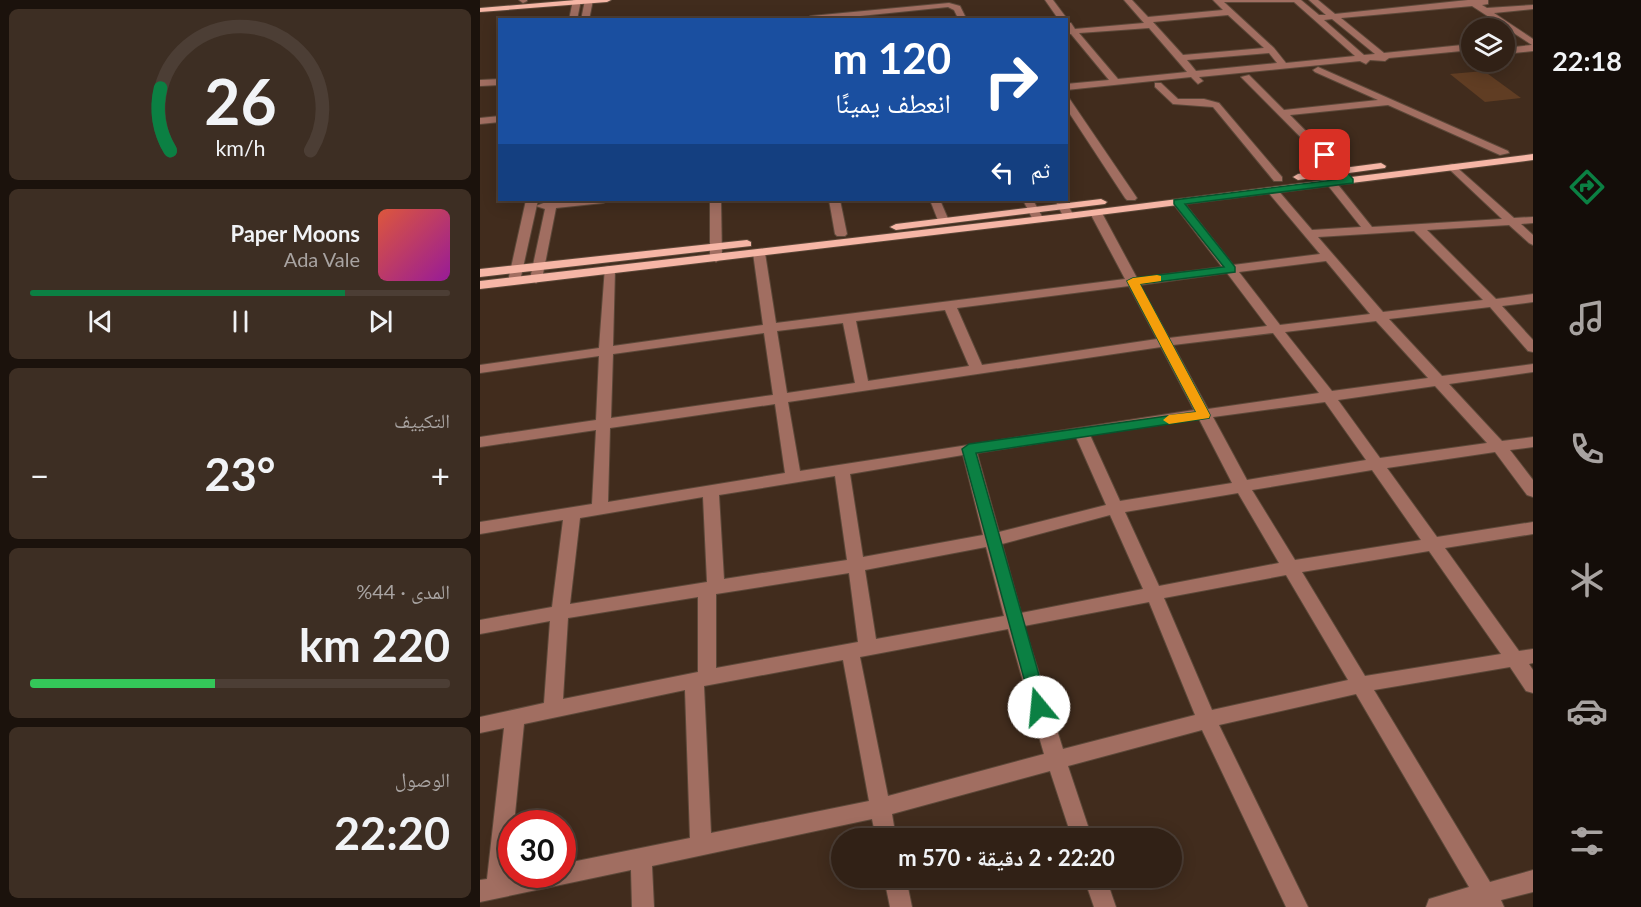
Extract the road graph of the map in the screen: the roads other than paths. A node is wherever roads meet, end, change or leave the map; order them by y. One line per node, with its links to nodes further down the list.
1 (523, 0): 2 (main road); 14 (main road)
2 (533, 0)
3 (607, 0): 11 (main road)
4 (1049, 0): 25 (street)
5 (1128, 0): 26 (street)
6 (1217, 0): 7 (street); 18 (street)
7 (1296, 0): 20 (street)
8 (1314, 0): 19 (street)
9 (1430, 0): 12 (street)
10 (577, 1): 11 (main road); 16 (main road); 21 (street)
11 (589, 1): 22 (street)
12 (1398, 2): 19 (street)
13 (1479, 3): 17 (street); 19 (street); 28 (street)
14 (480, 4)
15 (1533, 7): 17 (street)
16 (480, 10)
17 (1497, 10): 28 (street)
18 (1230, 12): 26 (street); 32 (street)
19 (1331, 14): 20 (street); 33 (street)
20 (1315, 16): 35 (street)
21 (573, 18)
22 (585, 18)
23 (811, 18): 24 (street)
24 (962, 18)
25 (1062, 18)
26 (1148, 22): 27 (street); 36 (street)
27 (1068, 26): 44 (street)
28 (1533, 42): 29 (street); 31 (street)
29 (1515, 43)
30 (1461, 48): 33 (street)
31 (1515, 48)
32 (1271, 50): 36 (street); 39 (street)
33 (1381, 55): 35 (street); 37 (street)
34 (1461, 55): 37 (street)
35 (1361, 57): 38 (street); 39 (street)
36 (1181, 58): 42 (street)
37 (1389, 62): 38 (street)
38 (1369, 64): 40 (street)
39 (1284, 66): 42 (street)
40 (1318, 70): 41 (street); 49 (street)
41 (1246, 77): 42 (street); 51 (street)
42 (1195, 78): 44 (street); 46 (street)
43 (498, 82): 45 (street)
44 (1115, 82): 47 (street)
45 (480, 84)
46 (1158, 85): 48 (street); 60 (street)
47 (1068, 87)
48 (1068, 93)
49 (1388, 102): 51 (street); 54 (street)
50 (1068, 103): 61 (street)
51 (1283, 113): 57 (street)
52 (498, 119): 53 (street)
53 (480, 121)
54 (1504, 153): 55 (main road); 57 (main road)
55 (1532, 156): 56 (main road)
56 (1453, 167): 58 (main road); 74 (street)
57 (1342, 171): 58 (street); 60 (main road)
58 (1350, 181): 59 (main road)
59 (1331, 183): 60 (main road); 76 (street)
60 (1275, 185): 61 (main road); 67 (main road); 78 (street)
61 (1131, 198): 69 (main road)
62 (577, 201): 66 (street)
63 (714, 201): 80 (street)
64 (834, 201): 77 (street)
65 (935, 201): 72 (street)
66 (551, 202): 68 (street); 86 (street)
67 (1178, 202): 71 (main road); 84 (street)
68 (531, 203): 87 (street)
69 (1064, 207): 70 (main road); 71 (main road)
70 (1033, 209): 72 (main road); 81 (main road)
71 (1096, 213): 88 (street)
72 (943, 220): 77 (main road)
73 (1533, 220): 74 (street)
74 (1513, 222): 75 (street); 79 (street)
75 (1418, 228): 76 (street); 91 (street)
76 (1369, 230): 78 (street)
77 (841, 234): 80 (main road)
78 (1310, 234): 82 (street)
79 (1533, 241)
80 (716, 253): 81 (main road); 83 (main road); 86 (main road)
81 (759, 253): 95 (street)
82 (1328, 257): 84 (street); 93 (street)
83 (609, 270): 86 (main road); 99 (street)
84 (1232, 270): 88 (street); 96 (street)
85 (480, 273): 87 (main road)
86 (537, 273): 87 (main road)
87 (515, 275): 89 (main road)
88 (1133, 281): 92 (street); 97 (street)
89 (480, 285)
90 (1533, 298): 91 (street)
91 (1493, 303): 93 (street); 98 (street)
92 (949, 305): 94 (street); 100 (street)
93 (1378, 315): 96 (street); 103 (street)
94 (849, 319): 95 (street); 104 (street)
95 (770, 328): 99 (street); 105 (street)
96 (1274, 328): 97 (street); 106 (street)
97 (1167, 342): 100 (street); 107 (street)
98 (1533, 348)
99 (605, 351): 102 (street); 108 (street)
100 (977, 368): 104 (street)
101 (1533, 368): 103 (street)
102 (480, 369)
103 (1438, 381): 106 (street); 112 (street)
104 (862, 385): 105 (street)
105 (779, 397): 108 (street); 116 (street)
106 (1329, 397): 107 (street); 114 (street)
107 (1204, 415): 109 (street); 117 (street)
108 (603, 423): 110 (street); 121 (street)
109 (1081, 431): 113 (street); 120 (street)
110 (480, 442)
111 (1533, 442): 112 (street)
112 (1498, 447): 114 (street); 119 (street)
113 (969, 449): 115 (street); 125 (street)
114 (1375, 464): 117 (street); 126 (street)
115 (842, 469): 116 (street); 127 (street)
116 (793, 477): 118 (street)
117 (1242, 486): 120 (street); 128 (street)
118 (711, 491): 121 (street); 129 (street)
119 (1533, 491)
120 (1115, 508): 125 (street); 130 (street)
121 (600, 510): 122 (street)
122 (572, 515): 123 (street); 131 (street)
123 (480, 528)
124 (1533, 528): 126 (street)
125 (992, 539): 127 (street); 132 (street)
126 (1436, 545): 128 (street); 136 (street)
127 (855, 564): 129 (street); 134 (street)
128 (1292, 567): 130 (street); 138 (street)
129 (711, 588): 131 (street); 137 (street)
130 (1154, 594): 132 (street); 142 (street)
131 (560, 611): 133 (street); 140 (street)
132 (1014, 621): 134 (street); 144 (street)
133 (480, 627)
134 (859, 650): 137 (street); 145 (street)
135 (1533, 656): 136 (street)
136 (1515, 660): 138 (street); 139 (street)
137 (701, 679): 140 (street); 148 (street)
138 (1360, 685): 142 (street); 154 (street)
139 (1533, 685)
140 (553, 709): 141 (street)
141 (515, 716): 143 (street); 153 (street)
142 (1207, 720): 144 (street); 158 (street)
143 (480, 725)
144 (1056, 760): 145 (street); 147 (street)
145 (880, 808): 146 (street); 148 (street)
146 (884, 828)
147 (1079, 828)
148 (701, 846): 149 (street)
149 (641, 859): 153 (street); 155 (street)
150 (1533, 881): 154 (street)
151 (897, 888): 156 (street)
152 (1098, 888): 157 (street)
153 (488, 890)
154 (1488, 900): 159 (street)
155 (643, 907)
156 (901, 907)
157 (1105, 907)
158 (1297, 907)
159 (1437, 907)

